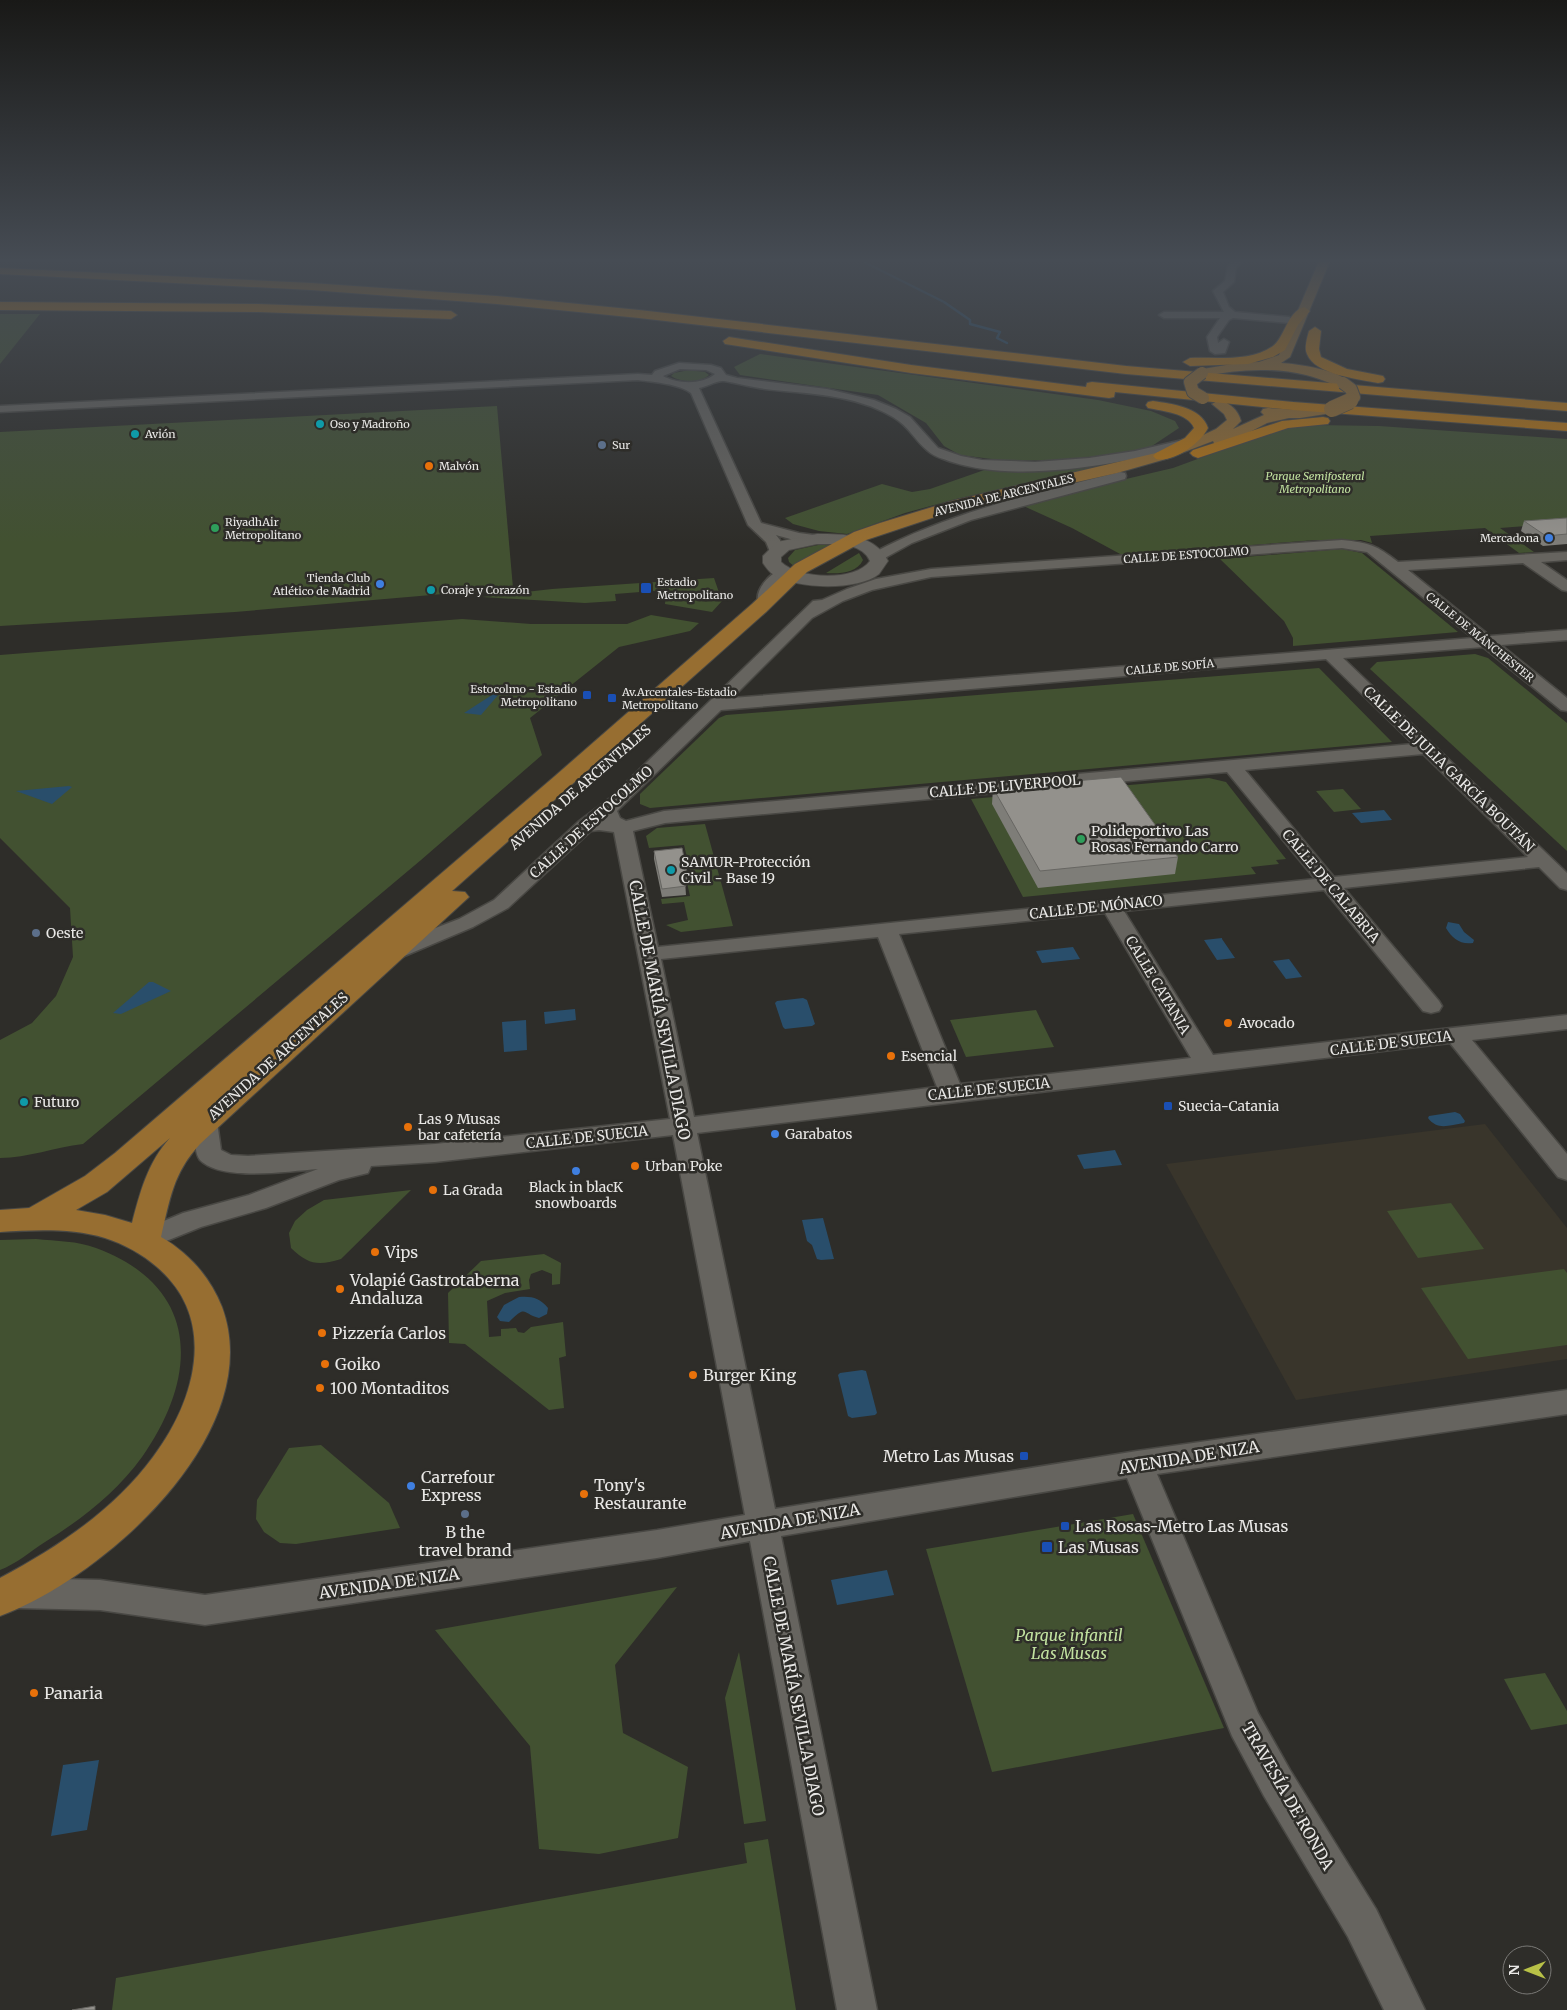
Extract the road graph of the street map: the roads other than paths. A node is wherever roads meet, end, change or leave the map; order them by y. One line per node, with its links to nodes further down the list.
1 (817, 355): 20 (highway)
2 (842, 355): 28 (highway)
3 (919, 355): 11 (highway)
4 (925, 355): 11 (highway)
5 (986, 355): 23 (highway)
6 (1058, 355): 12 (highway)
7 (1265, 355): 12 (highway)
8 (1285, 355): 14 (main road)
9 (1303, 355): 15 (main road)
10 (1314, 355): 18 (highway)
11 (957, 359): 26 (highway)
12 (1176, 362): 13 (highway)
13 (1244, 366): 14 (main road); 22 (main road, bridge)
14 (1260, 366): 15 (main road)
15 (1316, 372): 18 (highway); 25 (main road, bridge)
16 (659, 376): 17 (street); 19 (street); 24 (street)
17 (720, 377): 19 (street); 30 (street)
18 (1384, 380): 21 (highway)
19 (696, 386): 33 (street)
20 (1058, 388): 22 (highway); 30 (highway)
21 (1567, 402)
22 (1220, 405): 25 (main road); 31 (main road, AVENIDA DE ARCENTALES)
23 (1567, 407)
24 (0, 409)
25 (1293, 414): 27 (highway); 30 (main road, AVENIDA DE ARCENTALES)
26 (1567, 416)
27 (1442, 424): 29 (highway); 30 (highway)
28 (1567, 426)
29 (1567, 433)
30 (1193, 448): 31 (highway); 32 (main road, AVENIDA DE ARCENTALES)
31 (1161, 456): 35 (main road, AVENIDA DE ARCENTALES)
32 (1120, 476): 35 (main road, AVENIDA DE ARCENTALES); 37 (street, AVENIDA DE ARCENTALES)
33 (755, 525): 34 (street); 36 (street)
34 (817, 539): 35 (street); 36 (street)
35 (856, 543): 37 (street); 41 (main road, AVENIDA DE ARCENTALES)
36 (776, 551): 41 (street)
37 (878, 556): 42 (street)
38 (1567, 556): 39 (street)
39 (1527, 559): 40 (street); 43 (street)
40 (1394, 567): 44 (street, CALLE DE ESTOCOLMO); 46 (street, CALLE DE MÁNCHESTER)
41 (794, 576): 42 (street); 62 (main road, AVENIDA DE ARCENTALES); 73 (main road, AVENIDA DE ARCENTALES)
42 (841, 580): 44 (street, CALLE DE ESTOCOLMO)
43 (1567, 587)
44 (807, 616): 48 (street, CALLE DE ESTOCOLMO)
45 (1567, 635): 46 (street, CALLE DE SOFÍA)
46 (1485, 642): 47 (street, CALLE DE SOFÍA); 51 (street, CALLE DE MÁNCHESTER)
47 (1331, 655): 49 (street, CALLE DE SOFÍA); 52 (street, CALLE DE JULIA GARCÍA BOUTÁN)
48 (746, 674): 49 (street, CALLE DE SOFÍA); 50 (street, CALLE DE ESTOCOLMO)
49 (774, 699): 50 (street, CALLE DE SOFÍA)
50 (713, 706): 54 (street, CALLE DE ESTOCOLMO)
51 (1567, 706)
52 (1427, 748): 53 (street, CALLE DE LIVERPOOL); 57 (street, CALLE DE JULIA GARCÍA BOUTÁN)
53 (1231, 765): 56 (street, CALLE DE LIVERPOOL); 58 (street, CALLE DE CALABRIA)
54 (607, 811): 55 (street, CALLE DE ESTOCOLMO); 56 (street)
55 (585, 826): 56 (street, CALLE DE LIVERPOOL); 62 (street, CALLE DE ESTOCOLMO)
56 (623, 828): 63 (street, CALLE DE MARÍA SEVILLA DIAGO)
57 (1543, 861): 58 (street, CALLE DE MÓNACO); 59 (street, CALLE DE JULIA GARCÍA BOUTÁN)
58 (1329, 883): 60 (street, CALLE DE MÓNACO); 64 (street, CALLE DE CALABRIA)
59 (1567, 884)
60 (1111, 906): 61 (street, CALLE DE MÓNACO); 67 (street, CALLE CATANIA)
61 (886, 929): 63 (street, CALLE DE MÓNACO); 68 (street)
62 (394, 952): 69 (main road, AVENIDA DE ARCENTALES)
63 (650, 954): 70 (street, CALLE DE MARÍA SEVILLA DIAGO)
64 (1431, 1006)
65 (1567, 1022): 66 (street, CALLE DE SUECIA)
66 (1456, 1035): 67 (street, CALLE DE SUECIA); 72 (street)
67 (1206, 1064): 68 (street, CALLE DE SUECIA)
68 (950, 1093): 70 (street, CALLE DE SUECIA)
69 (204, 1122): 71 (street, CALLE DE SUECIA); 75 (main road, AVENIDA DE ARCENTALES)
70 (684, 1126): 71 (street, CALLE DE SUECIA); 78 (street, CALLE DE MARÍA SEVILLA DIAGO)
71 (410, 1154): 75 (street, CALLE DE SUECIA)
72 (1567, 1171)
73 (35, 1219): 74 (main road); 75 (main road)
74 (0, 1221)
75 (144, 1240): 79 (main road)
76 (1567, 1402): 77 (street, AVENIDA DE NIZA)
77 (1138, 1464): 78 (street, AVENIDA DE NIZA); 81 (street, TRAVESÍA DE RONDA)
78 (763, 1525): 79 (street, AVENIDA DE NIZA); 80 (street, CALLE DE MARÍA SEVILLA DIAGO)
79 (5, 1595)
80 (856, 2010)
81 (1405, 2010)

